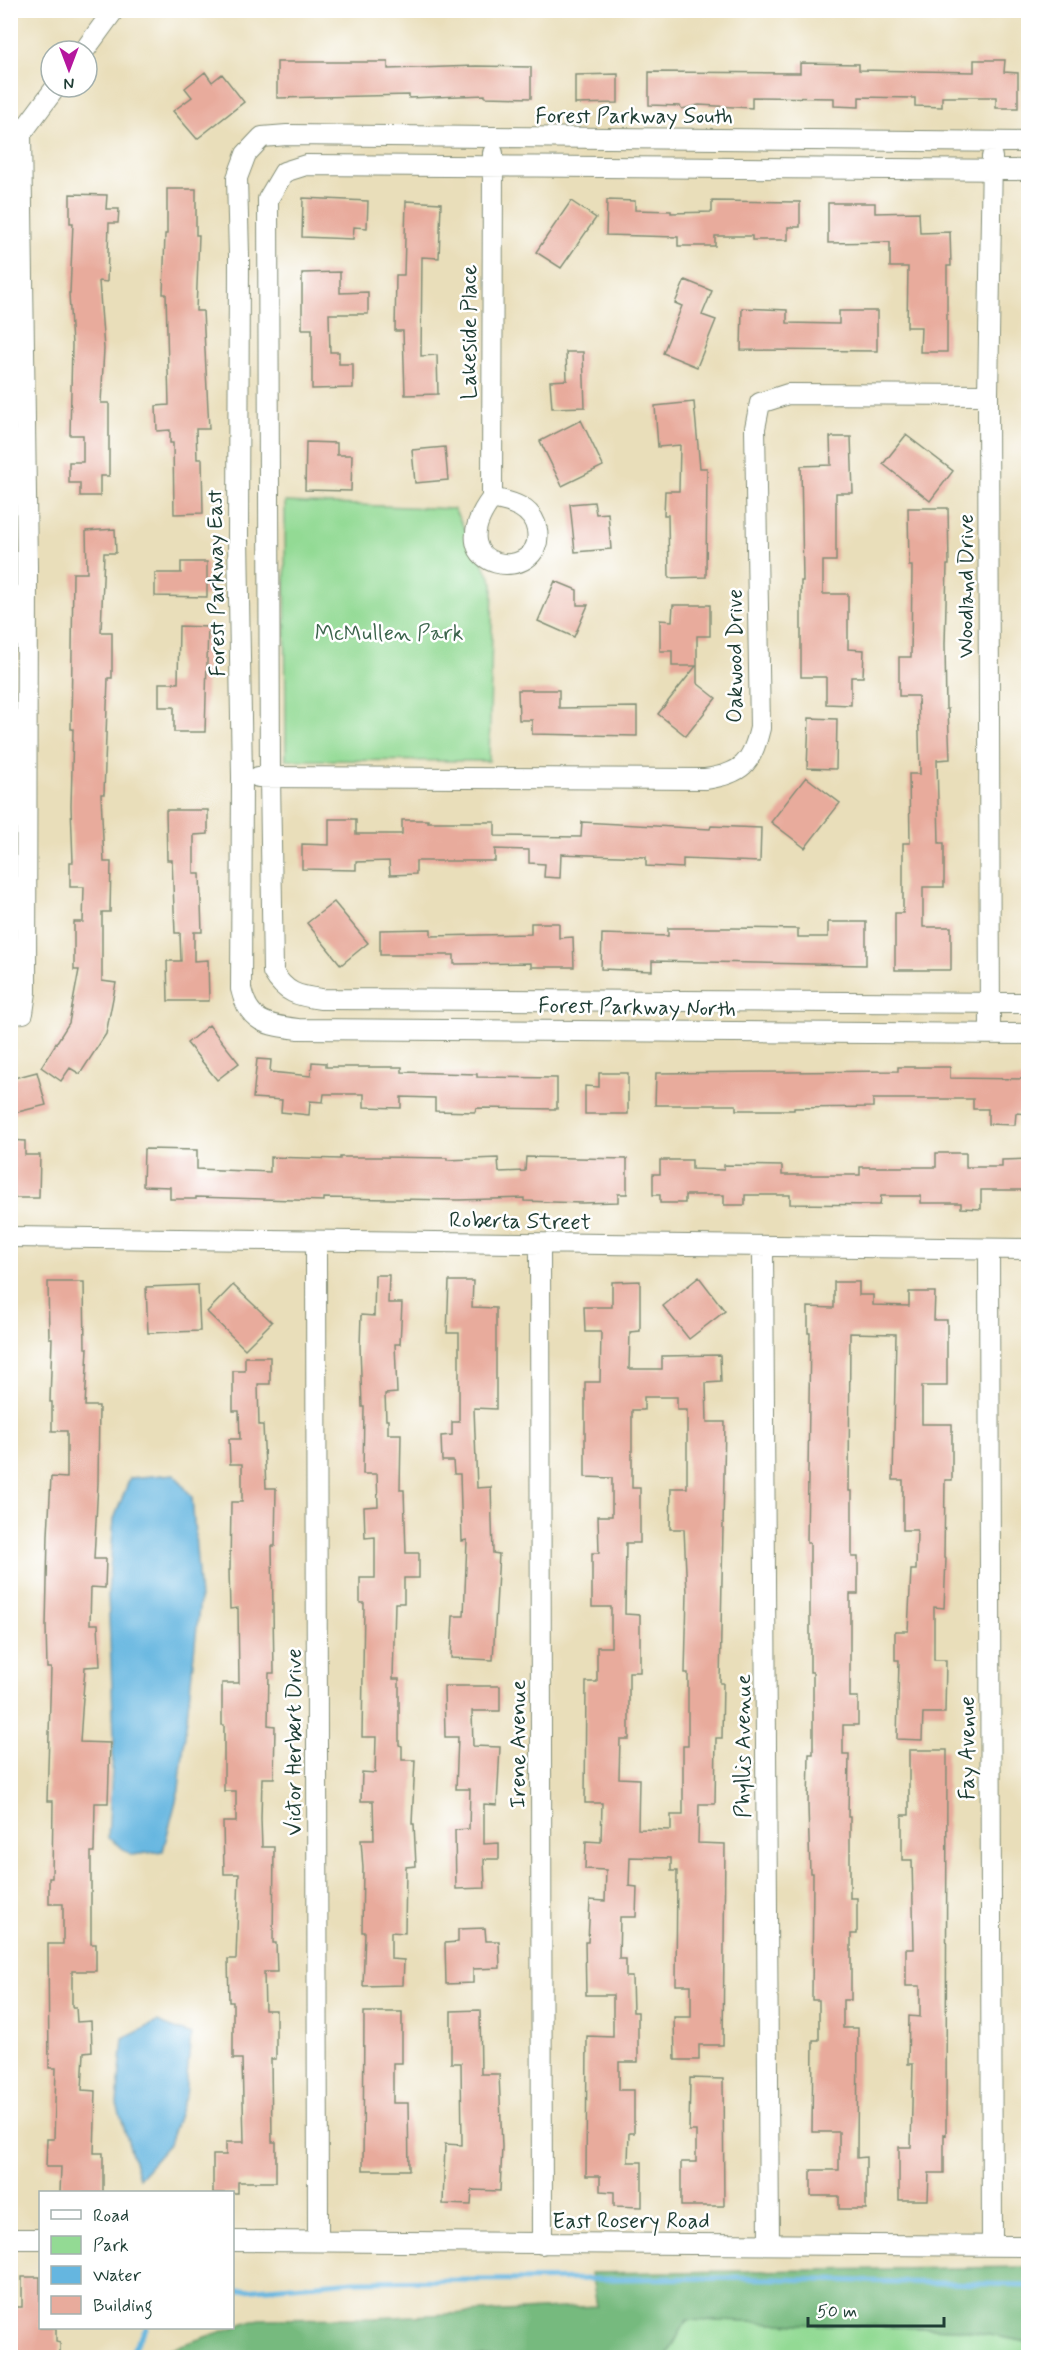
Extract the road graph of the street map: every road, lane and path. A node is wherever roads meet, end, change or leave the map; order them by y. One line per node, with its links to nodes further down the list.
1 (114, 10): 2 (street)
2 (93, 39)
3 (46, 99): 4 (street)
4 (16, 134): 20 (street)
5 (493, 138): 6 (street, Forest Parkway South); 8 (street, Forest Parkway South); 9 (street, Lakeside Place)
6 (992, 142): 7 (street, Forest Parkway South); 10 (street, Woodland Drive)
7 (1029, 142)
8 (246, 154): 14 (street, Forest Parkway East)
9 (493, 165): 10 (street); 13 (street, Lakeside Place); 15 (street)
10 (992, 170): 11 (street); 12 (street, Woodland Drive)
11 (1029, 170)
12 (988, 395): 15 (street, Oakwood Drive); 17 (street, Woodland Drive)
13 (492, 498)
14 (242, 777): 15 (street); 19 (street, Forest Parkway East)
15 (270, 777): 16 (street, Forest Parkway North)
16 (474, 1000): 17 (street, Forest Parkway North); 21 (street)
17 (991, 1002): 18 (street, Forest Parkway North); 22 (street, Woodland Drive)
18 (1029, 1003)
19 (249, 1011): 21 (street, Forest Parkway North)
20 (14, 1014)
21 (474, 1029): 22 (street, Forest Parkway North)
22 (990, 1034): 23 (street, Forest Parkway North)
23 (1029, 1034)
24 (10, 1238): 25 (street, Roberta Street)
25 (316, 1242): 26 (street, Roberta Street); 33 (street, Victor Herbert Drive)
26 (540, 1245): 27 (street, Roberta Street); 34 (street, Irene Avenue)
27 (763, 1247): 28 (street, Roberta Street); 35 (street, Phyllis Avenue)
28 (989, 1249): 29 (street, Roberta Street); 36 (street, Fay Avenue)
29 (1029, 1249)
30 (10, 2239): 31 (street)
31 (39, 2239)
32 (234, 2241): 33 (street, East Rosery Road)
33 (318, 2241): 34 (street, East Rosery Road)
34 (542, 2244): 35 (street, East Rosery Road)
35 (768, 2244): 36 (street, East Rosery Road)
36 (992, 2246): 37 (street, East Rosery Road)
37 (1029, 2246)

